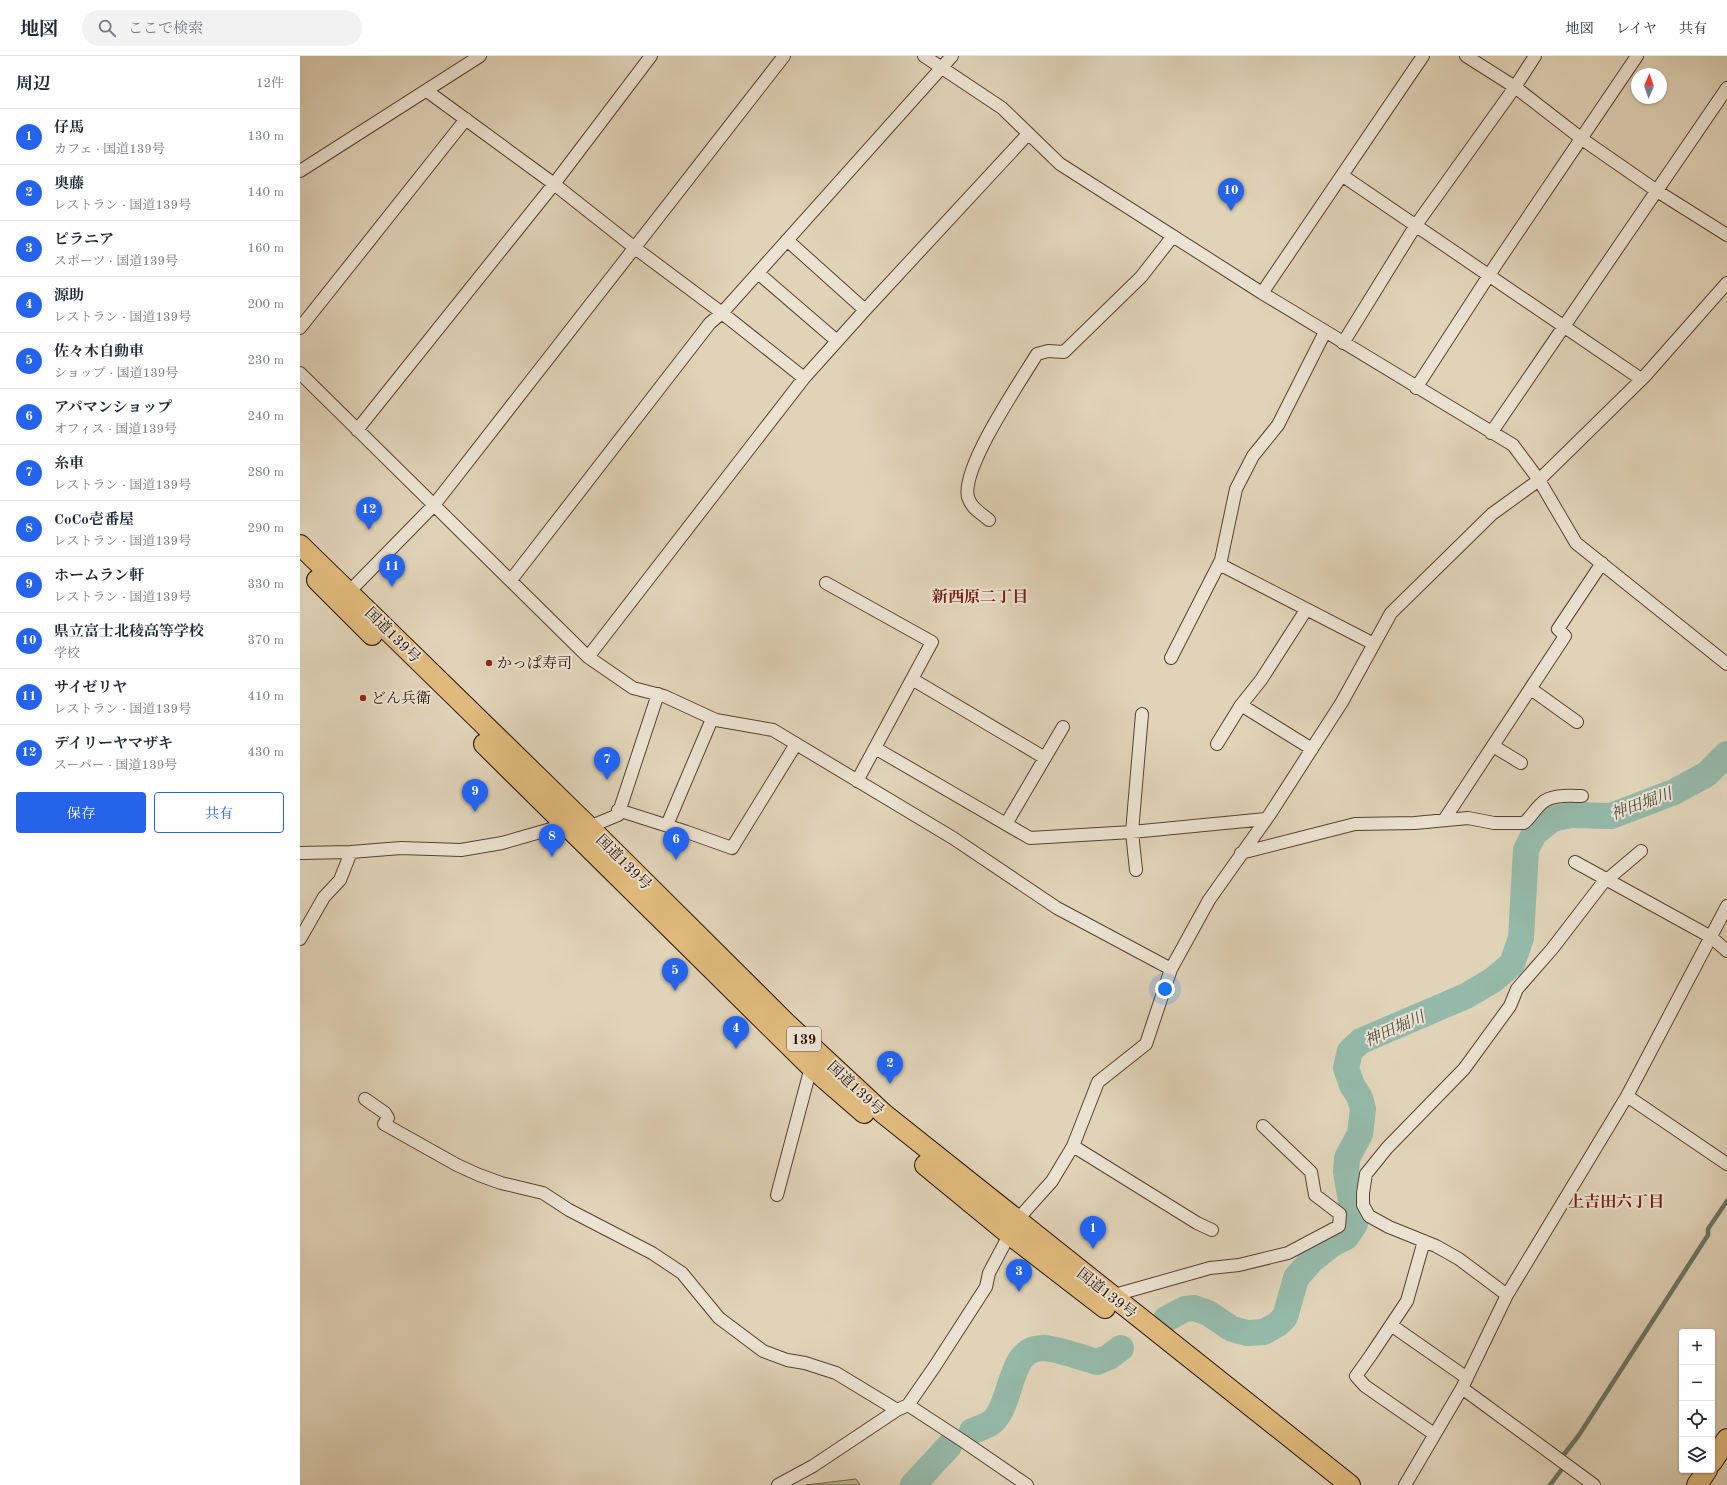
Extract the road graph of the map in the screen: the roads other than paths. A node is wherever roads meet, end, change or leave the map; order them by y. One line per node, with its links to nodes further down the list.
1 (480, 56): 13 (street)
2 (651, 56): 19 (street)
3 (784, 56): 25 (street)
4 (924, 56): 10 (street)
5 (952, 56): 10 (street)
6 (1423, 56): 18 (street)
7 (1466, 56): 11 (street)
8 (1535, 56): 11 (street)
9 (1638, 56): 16 (street)
10 (941, 68): 15 (street); 24 (street)
11 (1515, 87): 16 (street); 21 (street)
12 (1727, 88): 20 (street)
13 (428, 90): 14 (street); 17 (street)
14 (466, 119): 19 (street); 33 (street)
15 (1028, 134): 23 (street); 30 (street)
16 (1582, 139): 20 (street); 27 (street)
17 (300, 171)
18 (1343, 176): 21 (street); 29 (street)
19 (554, 184): 25 (street); 41 (street)
20 (1657, 191): 22 (street); 32 (street)
21 (1416, 225): 27 (street); 36 (street)
22 (1727, 235)
23 (1173, 236): 29 (street); 45 (street)
24 (787, 240): 26 (street); 30 (street)
25 (635, 248): 31 (street); 44 (street)
26 (758, 273): 31 (street); 35 (street)
27 (1490, 275): 32 (street); 40 (street)
28 (1727, 283): 39 (street)
29 (1262, 294): 34 (street)
30 (865, 310): 35 (street)
31 (722, 313): 38 (street); 50 (street)
32 (1564, 327): 39 (street); 42 (street)
33 (300, 328)
34 (1325, 332): 36 (street); 49 (street)
35 (837, 341): 38 (street)
36 (1343, 343): 40 (street)
37 (300, 373): 41 (street)
38 (804, 378): 55 (street)
39 (1641, 379): 43 (street)
40 (1416, 388): 42 (street)
41 (357, 430): 44 (street)
42 (1491, 433): 43 (street)
43 (1539, 480): 48 (street); 54 (street)
44 (434, 505): 50 (street); 52 (street)
45 (989, 520)
46 (300, 545): 52 (highway, 国道139号 / 139)
47 (300, 563): 52 (highway, 国道139号 / 139)
48 (1602, 563): 57 (street); 59 (street)
49 (1219, 564): 53 (street); 56 (street)
50 (511, 580): 55 (street)
51 (826, 583): 58 (street)
52 (344, 597): 78 (highway, 国道139号 / 139); 81 (highway, 国道139号 / 139)
53 (1306, 610): 54 (street); 61 (street)
54 (1374, 644): 70 (street)
55 (588, 657): 60 (street)
56 (1171, 658)
57 (1727, 664)
58 (912, 679): 69 (street); 71 (street)
59 (1531, 689): 64 (street); 68 (street)
60 (658, 694): 63 (street); 75 (street)
61 (1241, 705): 67 (street); 70 (street)
62 (1142, 714): 82 (street)
63 (712, 719): 66 (street); 80 (street)
64 (1577, 722)
65 (1064, 727): 71 (street)
66 (796, 744): 73 (street); 80 (street)
67 (1217, 744)
68 (1493, 746): 72 (street); 77 (street)
69 (875, 748): 73 (street); 79 (street)
70 (1312, 749): 76 (street)
71 (1045, 758): 79 (street)
72 (1521, 763)
73 (857, 781): 94 (street)
74 (1582, 796): 77 (street)
75 (618, 810): 80 (street); 81 (street)
76 (1266, 819): 82 (street); 85 (street)
77 (1444, 820): 85 (street)
78 (563, 823): 84 (street); 95 (highway, 国道139号 / 139)
79 (1006, 824): 82 (street)
80 (667, 825)
81 (589, 827): 102 (highway, 国道139号 / 139)
82 (1132, 832): 88 (street)
83 (1641, 851): 89 (street)
84 (351, 852): 86 (street); 92 (street)
85 (1241, 852): 94 (street)
86 (300, 853)
87 (1575, 862): 89 (street)
88 (1136, 870)
89 (1607, 880): 91 (street); 104 (street)
90 (1727, 906): 91 (street)
91 (1711, 937): 93 (street); 96 (street)
92 (300, 939)
93 (1727, 950)
94 (1171, 969): 99 (street)
95 (810, 1067): 101 (street); 102 (highway, 国道139号 / 139)
96 (1627, 1096): 100 (street); 105 (street)
97 (364, 1099): 109 (street)
98 (1263, 1126): 106 (street)
99 (1073, 1146): 102 (street); 103 (street)
100 (1727, 1164)
101 (777, 1195)
102 (1013, 1227): 106 (highway, 国道139号 / 139); 109 (street); 116 (highway, 国道139号 / 139)
103 (1212, 1230)
104 (1424, 1241): 105 (street); 107 (street)
105 (1507, 1295): 108 (street)
106 (1112, 1296): 117 (highway, 国道139号 / 139)
107 (1390, 1325): 108 (street); 110 (street)
108 (1464, 1383): 110 (street); 119 (street)
109 (902, 1407): 114 (street); 115 (street)
110 (1434, 1434): 118 (street)
111 (1727, 1439): 112 (highway)
112 (1715, 1457)
113 (1704, 1473): 120 (highway)
114 (778, 1485)
115 (1027, 1485)
116 (1330, 1485)
117 (1350, 1485)
118 (1405, 1485)
119 (1594, 1485)
120 (1696, 1485)

